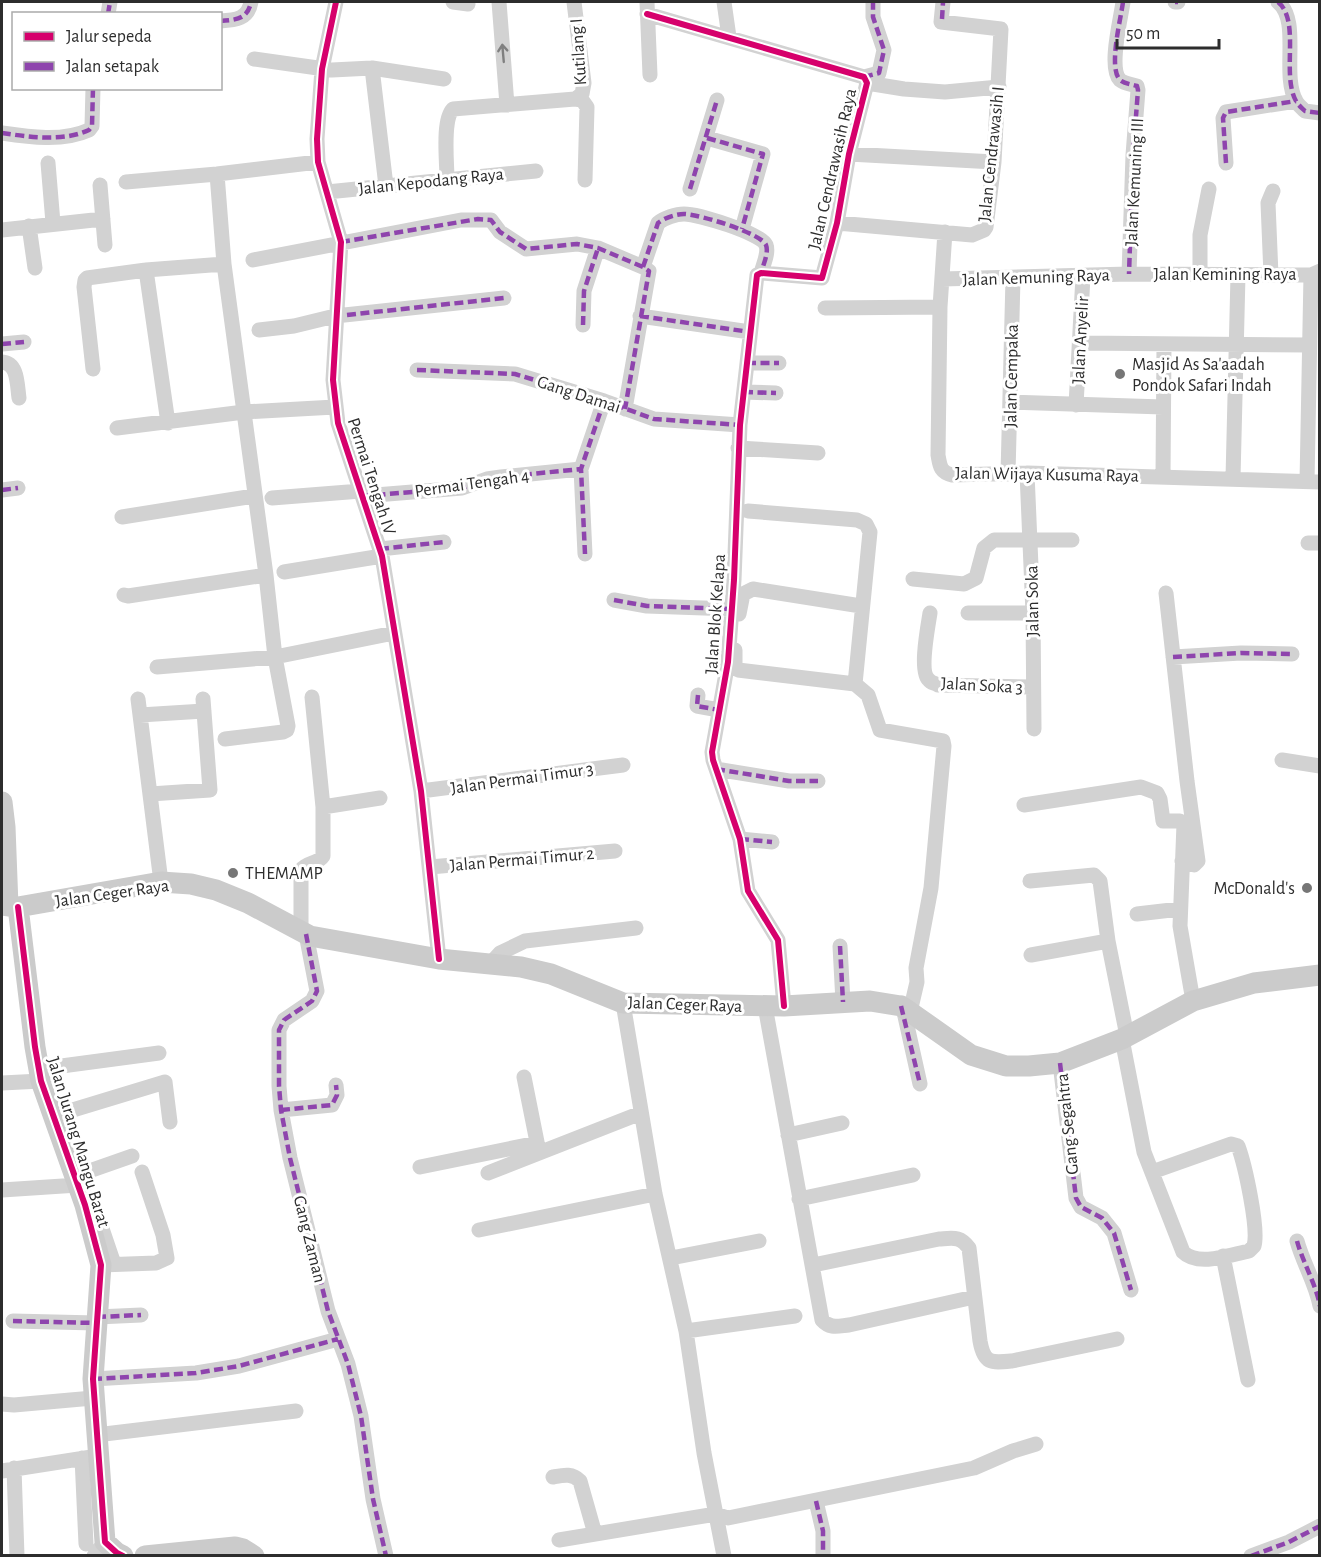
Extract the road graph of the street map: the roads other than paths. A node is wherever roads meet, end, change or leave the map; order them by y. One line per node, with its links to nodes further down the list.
1 (251, 2): 11 (street)
2 (336, 2): 15 (street, Permai Tengah IV)
3 (499, 2): 24 (street, one-way to 3)
4 (574, 2): 21 (street, Kutilang I)
5 (724, 2): 12 (street)
6 (873, 2): 18 (street)
7 (943, 2): 19 (street, Jalan Cendrawasih I)
8 (1123, 2): 61 (street, Jalan Kemuning III)
9 (1278, 2): 23 (street)
10 (647, 8): 12 (street, Jalan Cendrawasih Raya); 16 (street, Jalan Cendrawasih Raya)
11 (222, 21)
12 (729, 37): 18 (street, Jalan Cendrawasih Raya)
13 (254, 59): 15 (street)
14 (372, 68): 15 (street); 17 (street); 39 (street)
15 (322, 69): 29 (street, Permai Tengah IV)
16 (650, 75)
17 (444, 79)
18 (865, 80): 19 (street); 28 (street, Jalan Cendrawasih Raya)
19 (999, 87): 30 (street, Jalan Cendrawasih I)
20 (93, 90): 26 (street)
21 (575, 99): 24 (street); 36 (street)
22 (717, 100): 27 (street)
23 (1296, 101): 25 (street); 32 (street)
24 (507, 105): 35 (street)
25 (1320, 113)
26 (2, 133)
27 (707, 138): 40 (street); 48 (street)
28 (849, 154): 30 (street); 46 (street, Jalan Cendrawasih Raya)
29 (318, 162): 34 (street); 43 (street, Permai Tengah IV)
30 (994, 162): 50 (street, Jalan Cendrawasih I)
31 (48, 163): 45 (street)
32 (1226, 163)
33 (536, 171): 35 (street, Jalan Kepodang Raya)
34 (217, 174): 37 (street); 55 (street)
35 (447, 179): 39 (street, Jalan Kepodang Raya)
36 (585, 180)
37 (126, 182)
38 (100, 185): 44 (street)
39 (386, 186): 43 (street, Jalan Kepodang Raya)
40 (690, 189)
41 (1209, 189): 62 (street)
42 (1273, 191): 64 (street)
43 (327, 192): 51 (street, Permai Tengah IV)
44 (102, 219): 45 (street); 52 (street)
45 (53, 223): 47 (street)
46 (837, 223): 50 (street, Jalan Cendrawasih I); 59 (street, Jalan Cendrawasih Raya)
47 (29, 226): 49 (street); 57 (street)
48 (742, 229): 56 (street); 59 (street, Jalan Blok Kelapa)
49 (2, 230)
50 (945, 232): 67 (street, Jalan Wijaya Kusuma Raya)
51 (340, 242): 53 (street); 54 (street); 71 (street, Permai Tengah IV)
52 (105, 245)
53 (598, 248): 56 (street); 73 (street)
54 (253, 260)
55 (224, 264): 58 (street); 96 (street)
56 (643, 267): 72 (street)
57 (35, 268)
58 (146, 270): 85 (street); 98 (street)
59 (761, 273): 75 (street, Jalan Blok Kelapa)
60 (1315, 273): 64 (street, Jalan Kemining Raya); 76 (street)
61 (1129, 274): 62 (street, Jalan Kemining Raya); 65 (street, Jalan Kemuning Raya)
62 (1200, 274): 63 (street, Jalan Kemining Raya)
63 (1238, 275): 64 (street, Jalan Kemining Raya); 81 (street)
64 (1271, 275)
65 (1083, 276): 66 (street, Jalan Kemuning Raya); 78 (street, Jalan Anyelir)
66 (1013, 278): 67 (street, Jalan Kemuning Raya); 91 (street, Jalan Cempaka)
67 (942, 279): 69 (street, Jalan Wijaya Kusuma Raya)
68 (504, 298): 71 (street)
69 (940, 307): 70 (street); 105 (street, Jalan Wijaya Kusuma Raya)
70 (825, 308)
71 (335, 316): 74 (street); 93 (street, Permai Tengah IV)
72 (640, 316): 75 (street); 95 (street)
73 (583, 325)
74 (259, 330)
75 (750, 332): 83 (street, Jalan Blok Kelapa)
76 (1313, 341): 81 (street); 97 (street)
77 (24, 342): 79 (street)
78 (1080, 343): 80 (street); 92 (street, Jalan Anyelir)
79 (2, 344)
80 (1164, 345): 81 (street); 94 (street)
81 (1235, 345): 107 (street)
82 (2, 362): 89 (street)
83 (747, 363): 84 (street); 87 (street, Jalan Blok Kelapa)
84 (779, 363)
85 (93, 369)
86 (417, 370): 90 (street, Gang Damai)
87 (744, 392): 88 (street); 99 (street, Jalan Blok Kelapa)
88 (776, 393)
89 (19, 398)
90 (604, 401): 95 (street, Gang Damai); 103 (street)
91 (1010, 402): 92 (street); 105 (street, Jalan Cempaka)
92 (1076, 405): 94 (street)
93 (335, 407): 96 (street); 111 (street, Permai Tengah IV)
94 (1163, 407): 106 (street)
95 (625, 409): 99 (street, Gang Damai)
96 (244, 412): 98 (street); 112 (street)
97 (1314, 414): 108 (street)
98 (168, 423): 100 (street)
99 (740, 425): 101 (street, Jalan Blok Kelapa)
100 (117, 428)
101 (738, 448): 102 (street); 128 (street, Jalan Blok Kelapa)
102 (818, 453)
103 (581, 469): 111 (street, Permai Tengah 4); 120 (street)
104 (1027, 473): 105 (street, Jalan Wijaya Kusuma Raya); 106 (street, Jalan Wijaya Kusuma Raya); 116 (street, Jalan Soka)
105 (1008, 474)
106 (1163, 476): 107 (street, Jalan Wijaya Kusuma Raya)
107 (1233, 478): 108 (street, Jalan Wijaya Kusuma Raya)
108 (1313, 482)
109 (18, 488): 110 (street)
110 (2, 490)
111 (362, 494): 113 (street, Permai Tengah 4); 119 (street, Permai Tengah IV)
112 (254, 496): 115 (street); 122 (street)
113 (272, 498)
114 (748, 511): 127 (street)
115 (122, 517)
116 (1030, 540): 117 (street); 123 (street); 131 (street, Jalan Soka)
117 (1072, 540)
118 (444, 542): 119 (street)
119 (381, 552): 121 (street); 132 (street, Permai Tengah IV)
120 (585, 554)
121 (284, 572)
122 (266, 575): 125 (street); 134 (street)
123 (912, 579)
124 (1166, 593): 135 (street)
125 (124, 595)
126 (614, 600): 128 (street)
127 (861, 606): 137 (street); 137 (street)
128 (732, 609): 142 (street, Jalan Blok Kelapa)
129 (930, 613): 138 (street, Jalan Soka 3)
130 (968, 613): 131 (street)
131 (1033, 613): 138 (street, Jalan Soka)
132 (394, 633): 134 (street); 151 (street, Permai Tengah IV)
133 (1293, 654): 135 (street)
134 (278, 656): 136 (street); 145 (street)
135 (1173, 657): 160 (street)
136 (157, 667)
137 (855, 684): 179 (street)
138 (1033, 687): 144 (street, Jalan Soka)
139 (698, 695): 142 (street)
140 (312, 697): 156 (street)
141 (138, 699): 143 (street)
142 (720, 710): 149 (street, Jalan Blok Kelapa)
143 (140, 716): 152 (street); 152 (street)
144 (1034, 729)
145 (225, 739)
146 (1282, 760): 148 (street)
147 (623, 765): 151 (street, Jalan Permai Timur 3)
148 (1320, 766)
149 (716, 769): 150 (street); 157 (street, Jalan Blok Kelapa)
150 (818, 781)
151 (421, 791): 161 (street, Permai Tengah IV)
152 (150, 794): 163 (street)
153 (380, 798): 156 (street)
154 (2, 802): 164 (main road, Jalan Jurang Mangu Barat)
155 (1024, 805): 160 (street)
156 (323, 807): 168 (street)
157 (740, 839): 158 (street); 178 (street, Jalan Blok Kelapa)
158 (772, 842)
159 (615, 851): 161 (street, Jalan Permai Timur 2)
160 (1182, 861): 165 (street)
161 (430, 867): 172 (street, Permai Tengah IV)
162 (1030, 881): 169 (street)
163 (161, 882): 164 (main road, Jalan Ceger Raya); 168 (main road, Jalan Ceger Raya)
164 (9, 906): 183 (main road, Jalan Jurang Mangu Barat)
165 (1179, 909): 166 (street); 175 (street)
166 (1137, 914)
167 (636, 928): 173 (street)
168 (309, 935): 172 (main road, Jalan Ceger Raya); 188 (street, Gang Zaman)
169 (1108, 941): 171 (street); 180 (street)
170 (840, 946): 176 (street)
171 (1031, 955)
172 (439, 959): 173 (main road, Jalan Ceger Raya)
173 (490, 964): 177 (main road, Jalan Ceger Raya)
174 (1320, 975): 175 (main road, Jalan Ceger Raya)
175 (1193, 1001): 180 (main road, Jalan Ceger Raya)
176 (843, 1002): 178 (main road, Jalan Ceger Raya); 179 (main road, Jalan Ceger Raya)
177 (622, 1003): 178 (main road, Jalan Ceger Raya); 189 (street)
178 (774, 1006): 193 (street, Jalan Blok Kelapa)
179 (905, 1012): 182 (main road, Jalan Ceger Raya); 186 (street)
180 (1124, 1038): 182 (main road, Jalan Ceger Raya); 198 (street)
181 (159, 1053): 183 (street)
182 (1060, 1063): 212 (street, Gang Segahtra)
183 (40, 1075): 185 (street); 190 (main road, Jalan Jurang Mangu Barat)
184 (524, 1077): 194 (street)
185 (2, 1083)
186 (920, 1084)
187 (336, 1085): 188 (street)
188 (281, 1110): 220 (street, Gang Zaman)
189 (641, 1113): 194 (street); 203 (street)
190 (53, 1116): 191 (street); 201 (main road, Jalan Jurang Mangu Barat)
191 (170, 1122)
192 (842, 1123): 193 (street)
193 (788, 1135): 204 (street, Jalan Blok Kelapa)
194 (538, 1148): 196 (street); 199 (street)
195 (132, 1156): 201 (street)
196 (420, 1167)
197 (142, 1172): 210 (street)
198 (1152, 1172): 208 (street); 208 (street)
199 (488, 1173)
200 (913, 1175): 204 (street)
201 (80, 1181): 202 (street); 210 (main road, Jalan Jurang Mangu Barat)
202 (2, 1190)
203 (655, 1194): 205 (street); 209 (street)
204 (800, 1199): 211 (street, Jalan Blok Kelapa)
205 (479, 1230)
206 (759, 1241): 209 (street)
207 (1297, 1241): 214 (street)
208 (1223, 1256): 222 (street)
209 (671, 1258): 219 (street)
210 (108, 1265): 217 (main road, Jalan Jurang Mangu Barat)
211 (813, 1265): 213 (street); 213 (street, Jalan Blok Kelapa)
212 (1131, 1290)
213 (974, 1297): 221 (street)
214 (1320, 1306)
215 (141, 1315): 217 (street)
216 (795, 1316): 219 (street)
217 (97, 1320): 218 (street); 223 (main road, Jalan Jurang Mangu Barat)
218 (13, 1321)
219 (686, 1331): 232 (street)
220 (338, 1339): 223 (street); 243 (street, Gang Zaman)
221 (1117, 1339)
222 (1248, 1380)
223 (93, 1388): 224 (street); 226 (main road, Jalan Jurang Mangu Barat)
224 (2, 1404)
225 (296, 1411): 226 (street)
226 (96, 1435): 228 (main road, Jalan Jurang Mangu Barat)
227 (1036, 1444): 231 (street)
228 (90, 1457): 229 (street); 236 (main road, Jalan Jurang Mangu Barat)
229 (8, 1469): 239 (street)
230 (553, 1477): 234 (street)
231 (816, 1501): 232 (street); 238 (street)
232 (716, 1514): 234 (street); 237 (street)
233 (1320, 1526): 244 (street)
234 (596, 1534): 235 (street)
235 (559, 1540)
236 (95, 1547): 240 (main road, Jalan Jurang Mangu Barat)
237 (723, 1555)
238 (823, 1555)
239 (17, 1556)
240 (123, 1556)
241 (145, 1556): 242 (main road)
242 (254, 1556)
243 (386, 1556)
244 (1251, 1556)

